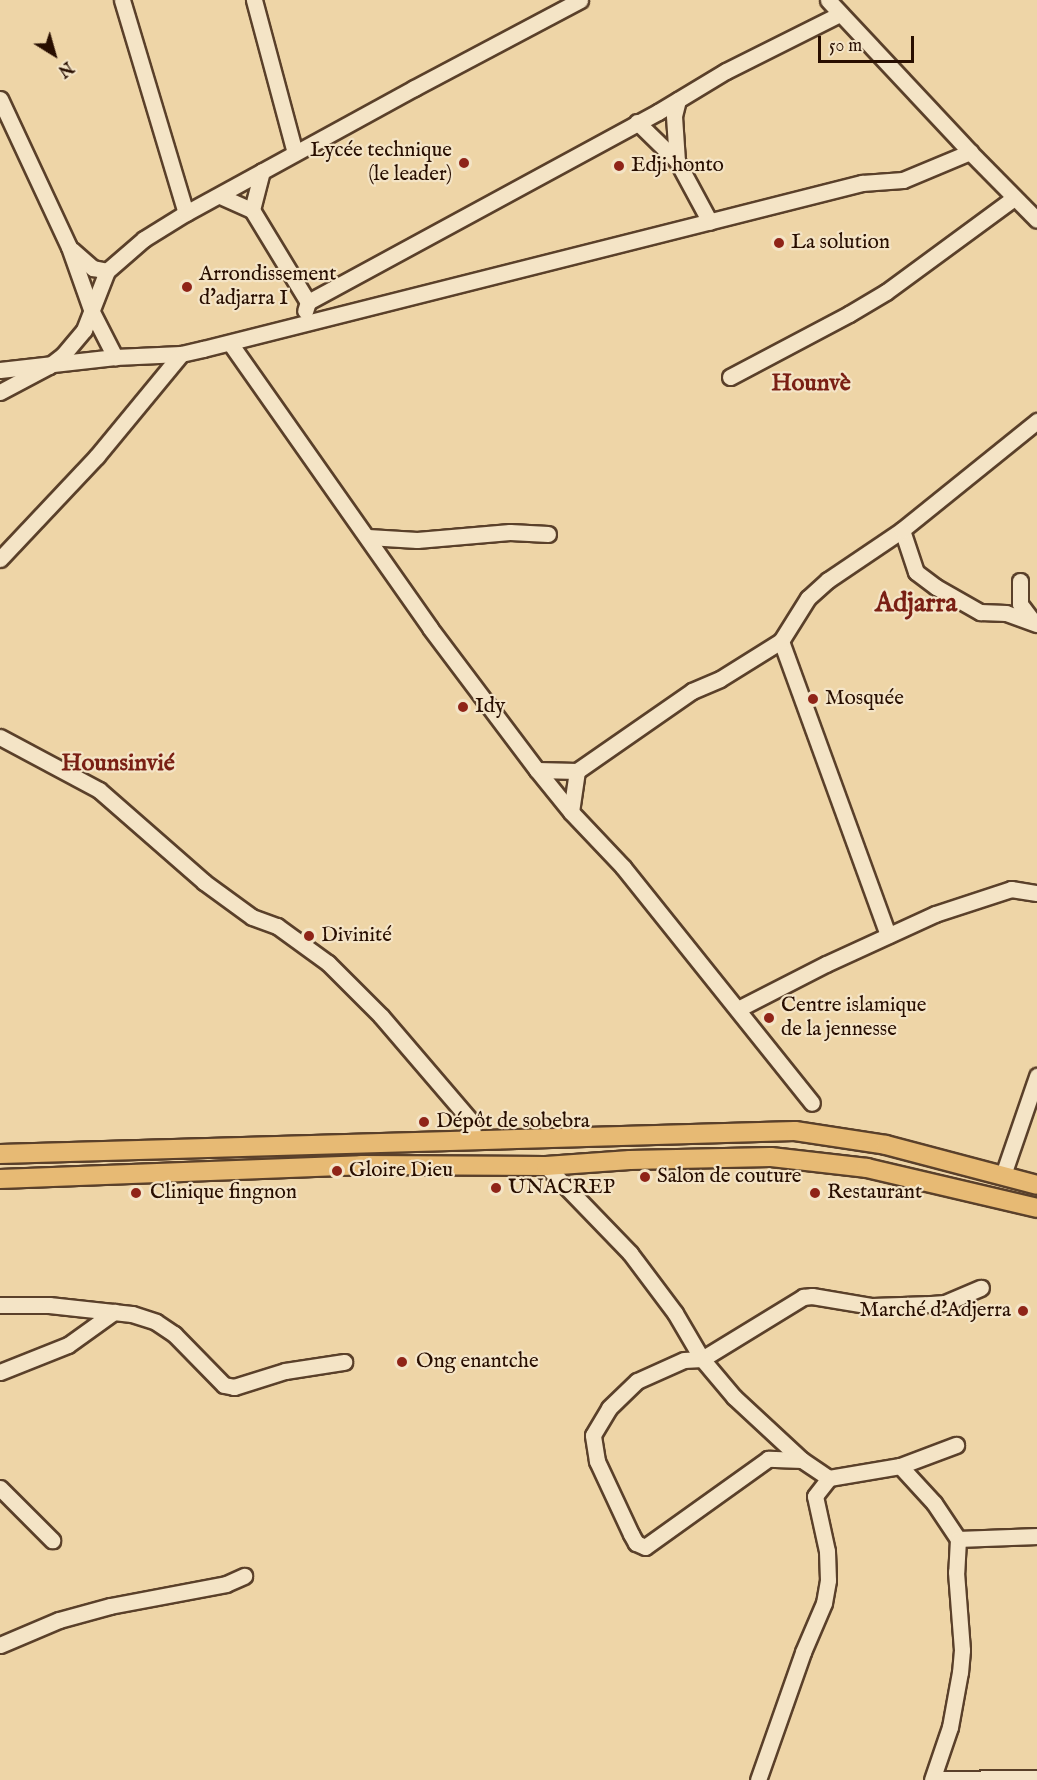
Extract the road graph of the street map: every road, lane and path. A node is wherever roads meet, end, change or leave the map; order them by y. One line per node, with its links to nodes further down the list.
1 (122, 0): 16 (street)
2 (254, 0): 10 (street)
3 (580, 0): 10 (street)
4 (828, 0): 5 (street)
5 (840, 14): 7 (street); 9 (street)
6 (0, 99): 19 (street)
7 (678, 100): 8 (street); 11 (street)
8 (638, 122): 11 (street); 21 (street)
9 (970, 152): 14 (street); 18 (street)
10 (295, 153): 12 (street)
11 (677, 161): 18 (street)
12 (262, 171): 13 (street); 15 (street)
13 (220, 196): 15 (street); 16 (street)
14 (1014, 198): 17 (street); 29 (street)
15 (252, 210): 21 (street)
16 (186, 213): 20 (street)
17 (1037, 220)
18 (710, 222): 23 (street)
19 (69, 247): 20 (street); 22 (street)
20 (107, 271): 22 (street)
21 (308, 302): 23 (street)
22 (92, 312): 26 (street); 27 (street)
23 (300, 325): 24 (street)
24 (230, 343): 25 (street); 34 (street)
25 (181, 354): 26 (street); 35 (street)
26 (114, 357): 27 (street)
27 (49, 366): 28 (street); 30 (street)
28 (0, 370)
29 (730, 377)
30 (0, 392)
31 (1037, 421): 32 (street)
32 (902, 530): 37 (street); 38 (street)
33 (548, 534): 34 (street)
34 (368, 537): 40 (street)
35 (0, 559)
36 (1020, 581): 37 (street)
37 (1035, 622)
38 (781, 641): 41 (street); 44 (street)
39 (0, 737): 48 (street)
40 (537, 770): 41 (street); 42 (street)
41 (577, 771): 42 (street)
42 (571, 812): 45 (street)
43 (1037, 892): 44 (street)
44 (888, 935): 45 (street)
45 (738, 1009): 47 (street)
46 (1037, 1076): 51 (street)
47 (812, 1102)
48 (474, 1139): 49 (main road); 51 (main road)
49 (0, 1154)
50 (546, 1166): 52 (main road); 54 (main road); 58 (street)
51 (1003, 1175): 53 (main road)
52 (0, 1179)
53 (1037, 1185)
54 (1037, 1208)
55 (981, 1288): 58 (street)
56 (0, 1305): 57 (street)
57 (114, 1312): 59 (street); 60 (street)
58 (702, 1359): 62 (street); 62 (street)
59 (344, 1362)
60 (0, 1372)
61 (956, 1445): 63 (street)
62 (801, 1461): 64 (street)
63 (900, 1466): 64 (street); 67 (street)
64 (829, 1478): 73 (street)
65 (0, 1488): 68 (street)
66 (1037, 1536): 67 (street)
67 (958, 1539): 72 (street)
68 (52, 1540)
69 (244, 1576): 70 (street)
70 (0, 1645)
71 (1037, 1778): 72 (street)
72 (932, 1779)
73 (758, 1780)

